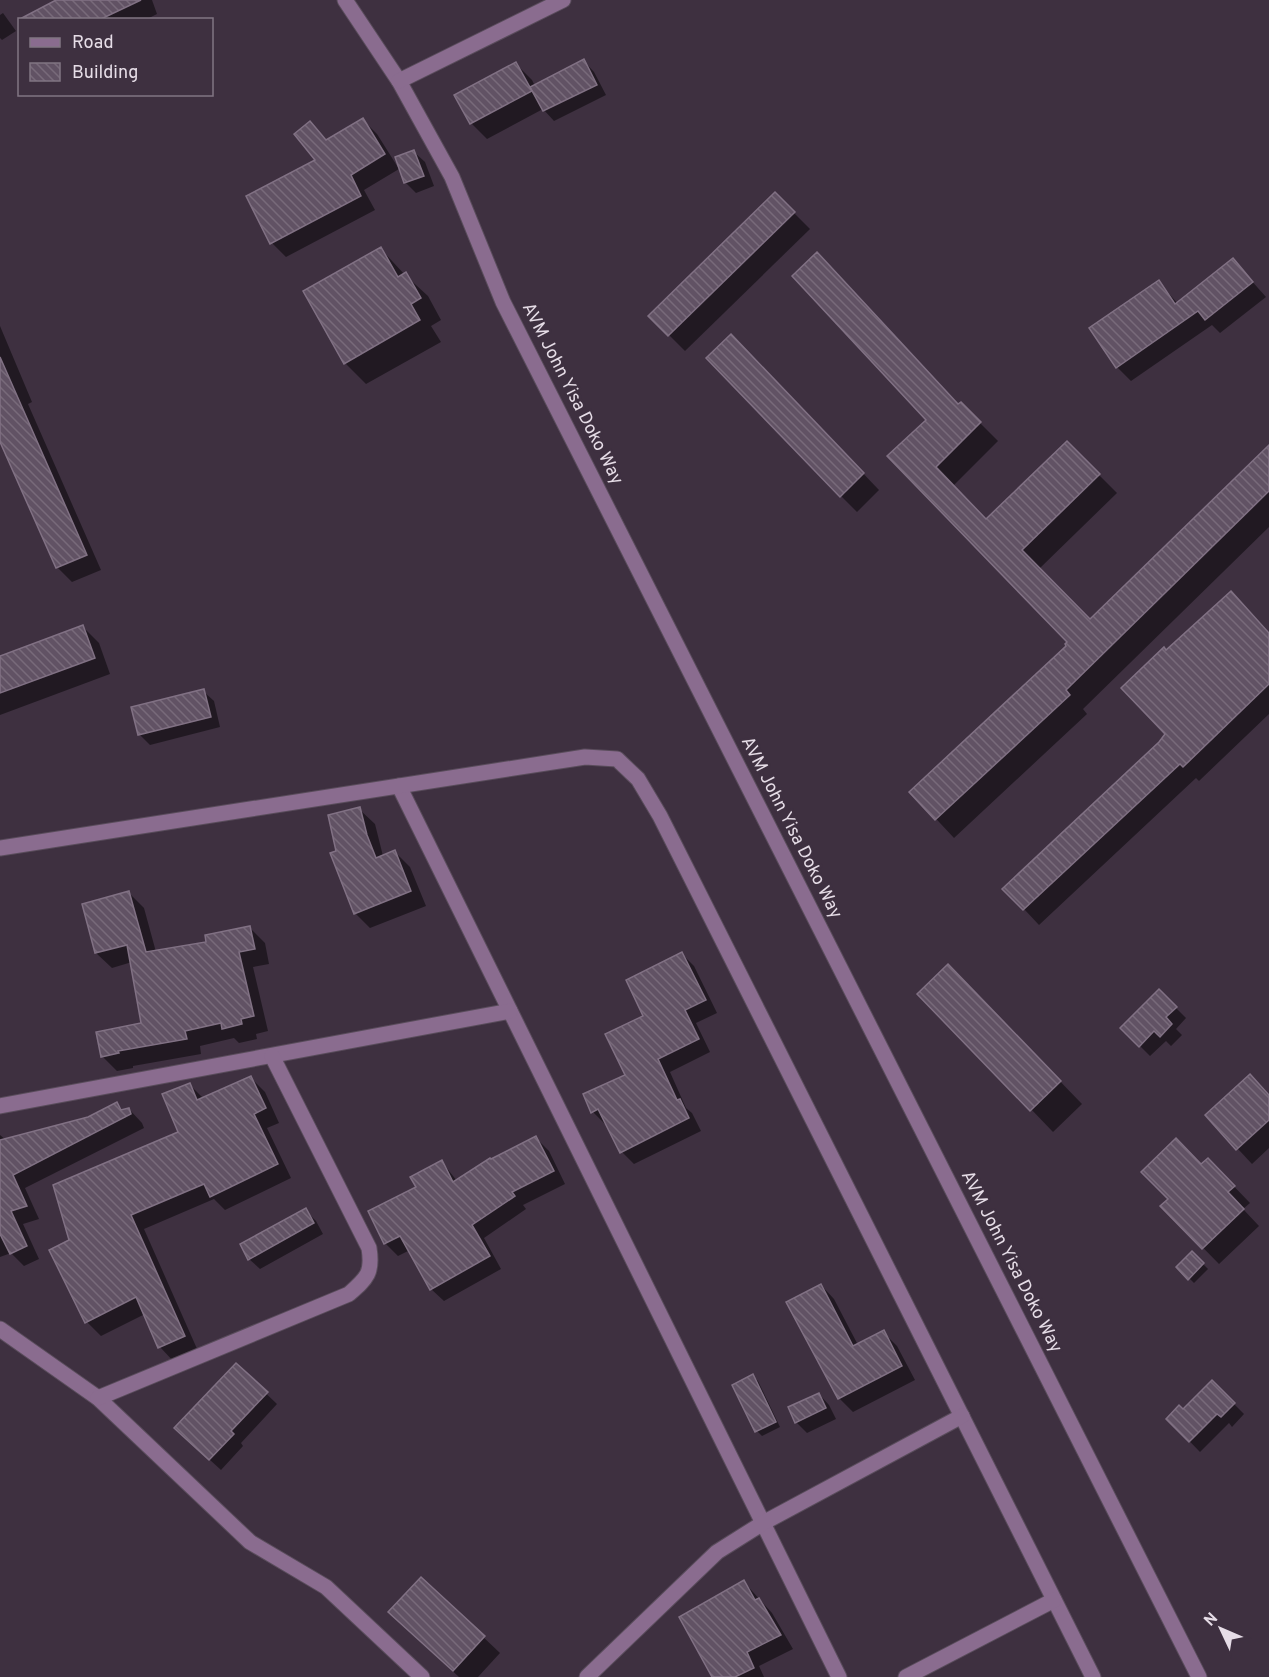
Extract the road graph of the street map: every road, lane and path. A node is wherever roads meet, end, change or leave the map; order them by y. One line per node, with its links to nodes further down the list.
1 (345, 0): 3 (street, AVM John Yisa Doko Way)
2 (563, 0): 3 (street)
3 (399, 81): 19 (street, AVM John Yisa Doko Way)
4 (399, 786): 5 (street); 6 (street); 11 (street)
5 (0, 848)
6 (510, 1011): 7 (street); 12 (street)
7 (272, 1056): 8 (street); 10 (street)
8 (0, 1107)
9 (0, 1329): 10 (street)
10 (98, 1398): 14 (street)
11 (962, 1416): 12 (street); 13 (street)
12 (762, 1523): 15 (street); 16 (street)
13 (1054, 1600): 17 (street); 18 (street)
14 (422, 1677)
15 (586, 1677)
16 (839, 1677)
17 (906, 1677)
18 (1093, 1677)
19 (1199, 1677)

